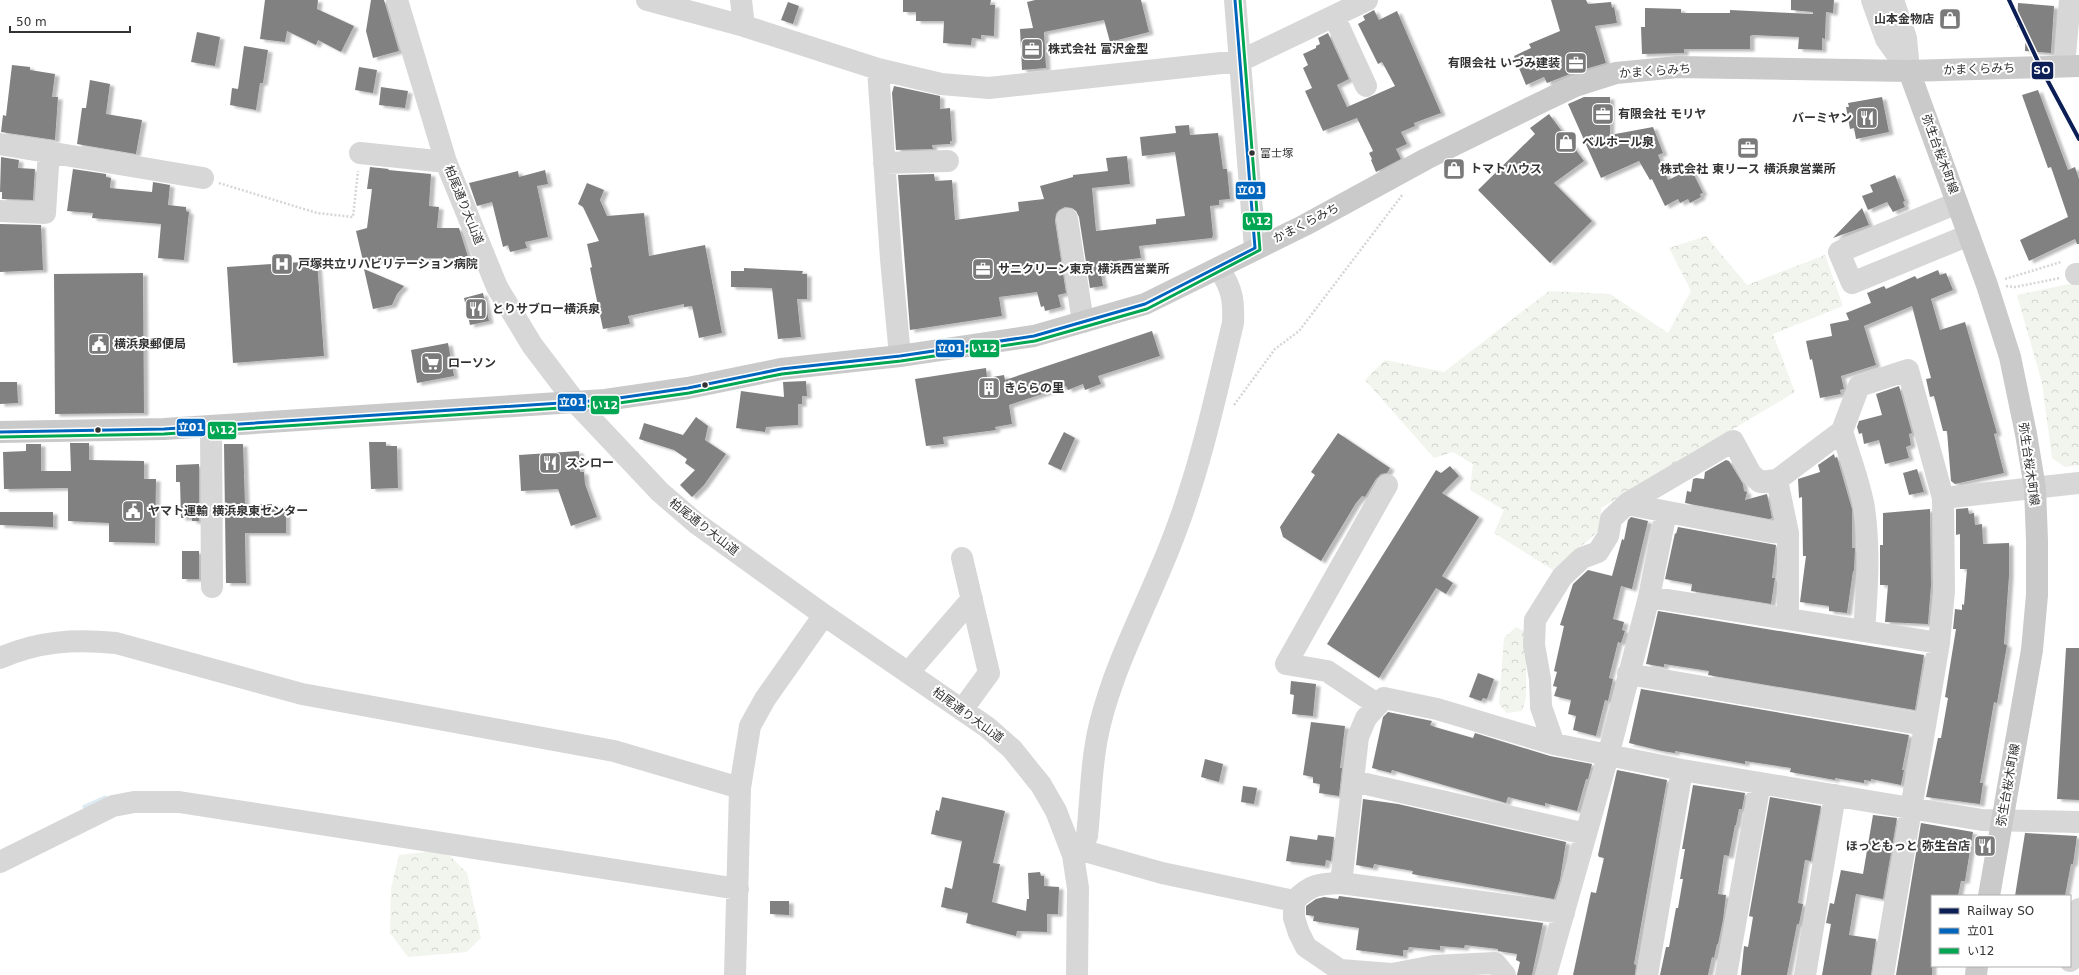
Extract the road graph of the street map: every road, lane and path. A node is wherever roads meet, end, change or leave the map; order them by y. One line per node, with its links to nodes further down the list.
1 (397, 0): 20 (street, 柏尾通り大山道)
2 (647, 0): 10 (street)
3 (741, 0): 10 (street)
4 (1235, 0): 11 (street)
5 (1367, 0): 9 (street)
6 (1872, 0): 14 (street)
7 (1893, 0): 14 (street)
8 (2070, 0): 12 (street)
9 (1334, 16): 11 (street); 15 (street)
10 (744, 26): 13 (street)
11 (1240, 61): 13 (street); 28 (street)
12 (2071, 66): 14 (main road, かまくらみち)
13 (878, 69): 21 (street)
14 (1909, 71): 24 (main road, 弥生台桜木町線); 28 (main road, かまくらみち)
15 (1366, 86)
16 (0, 144): 17 (street)
17 (49, 151): 22 (street); 25 (street)
18 (360, 153): 20 (street); 22 (path)
19 (948, 161): 21 (street)
20 (446, 162): 34 (street, 柏尾通り大山道)
21 (884, 163): 33 (street)
22 (203, 178)
23 (1404, 192): 35 (path)
24 (1957, 203): 27 (main road, 弥生台桜木町線); 27 (street)
25 (0, 211)
26 (1065, 227): 32 (street)
27 (1969, 235): 31 (main road, 弥生台桜木町線)
28 (1255, 248): 29 (main road, かまくらみち)
29 (1219, 268): 32 (main road, かまくらみち); 72 (street)
30 (2074, 270): 31 (path); 31 (path)
31 (1987, 284): 42 (main road, 弥生台桜木町線)
32 (1083, 322): 33 (main road, かまくらみち)
33 (900, 356): 34 (main road, かまくらみち)
34 (576, 403): 36 (main road, かまくらみち); 51 (street, 柏尾通り大山道)
35 (1232, 406)
36 (211, 426): 38 (main road, かまくらみち); 48 (street)
37 (1842, 431): 39 (street); 43 (street); 53 (street)
38 (0, 432)
39 (1777, 480): 44 (street); 46 (street)
40 (2079, 483): 42 (street)
41 (1387, 485): 58 (street)
42 (2035, 488): 43 (street); 69 (main road, 弥生台桜木町線)
43 (1943, 498): 54 (street)
44 (1627, 504): 45 (street); 61 (street)
45 (1666, 512): 46 (street); 49 (street)
46 (1788, 533): 52 (street)
47 (962, 558): 50 (street)
48 (212, 587)
49 (1649, 597): 52 (street); 57 (street)
50 (972, 599): 56 (street); 59 (street)
51 (824, 615): 56 (street, 柏尾通り大山道); 66 (street)
52 (1788, 619): 53 (street)
53 (1864, 631): 54 (street)
54 (1939, 644): 60 (street)
55 (0, 658): 66 (street)
56 (908, 673): 59 (street, 柏尾通り大山道)
57 (1628, 674): 60 (street); 62 (street)
58 (1378, 705): 61 (street); 64 (street)
59 (962, 710): 72 (street, 柏尾通り大山道)
60 (1925, 726): 68 (street)
61 (1554, 744): 62 (street)
62 (1608, 756): 63 (street); 71 (street)
63 (1682, 770): 65 (street); 85 (street)
64 (1353, 780): 71 (street); 74 (street)
65 (1760, 783): 67 (street); 86 (street)
66 (740, 788): 75 (street)
67 (1835, 795): 68 (street); 87 (street)
68 (1912, 808): 69 (street); 88 (street)
69 (2002, 821): 70 (street); 76 (main road, 弥生台桜木町線)
70 (2079, 822)
71 (1586, 834): 79 (street)
72 (1077, 853): 77 (street); 82 (street, 柏尾通り大山道)
73 (0, 862): 75 (street)
74 (1341, 883): 77 (street); 79 (street)
75 (738, 889): 81 (street)
76 (1989, 895)
77 (1294, 901): 83 (street)
78 (2079, 909): 80 (street)
79 (1564, 913): 84 (street)
80 (2071, 955)
81 (735, 975)
82 (1077, 975)
83 (1505, 975)
84 (1546, 975)
85 (1647, 975)
86 (1726, 975)
87 (1805, 975)
88 (1883, 975)

